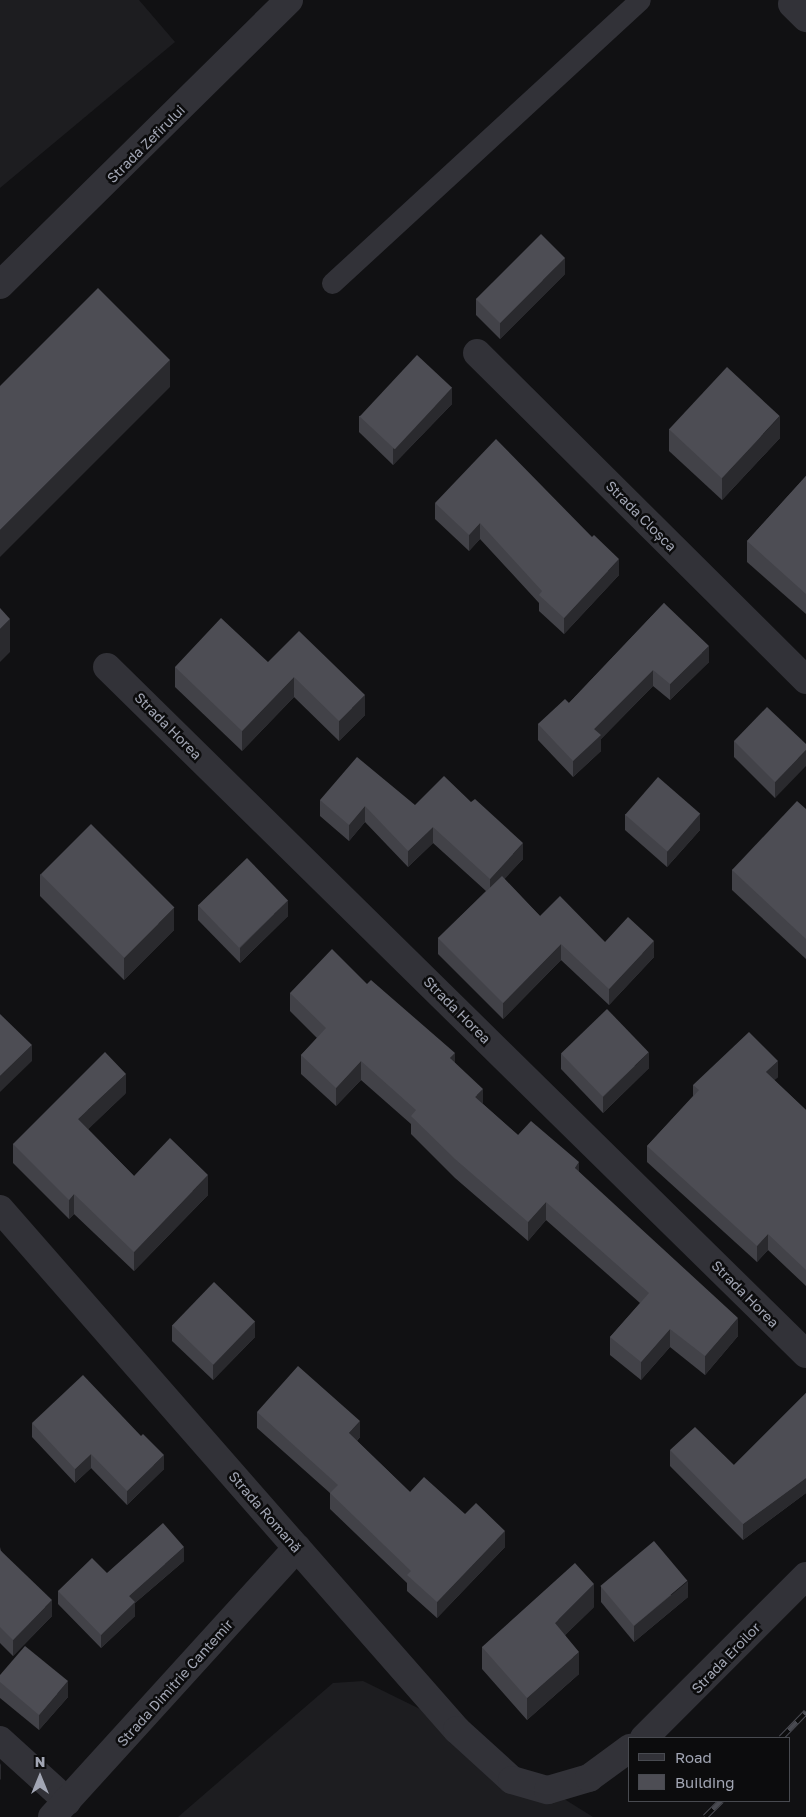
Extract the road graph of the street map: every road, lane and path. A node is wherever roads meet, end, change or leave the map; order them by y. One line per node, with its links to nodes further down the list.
1 (289, 0): 4 (street, Strada Zefirului)
2 (640, 0): 3 (lane)
3 (332, 283)
4 (0, 285)
5 (477, 353): 7 (street, Strada Cloșca)
6 (107, 667): 9 (street, Strada Horea)
7 (806, 680)
8 (0, 1209): 10 (street, Strada Romană)
9 (806, 1354)
10 (297, 1548): 14 (street, Strada Romană); 15 (street, Strada Dimitrie Cantemir)
11 (806, 1576): 12 (street, Strada Eroilor)
12 (645, 1737)
13 (0, 1740): 15 (street)
14 (628, 1749)
15 (59, 1809)

